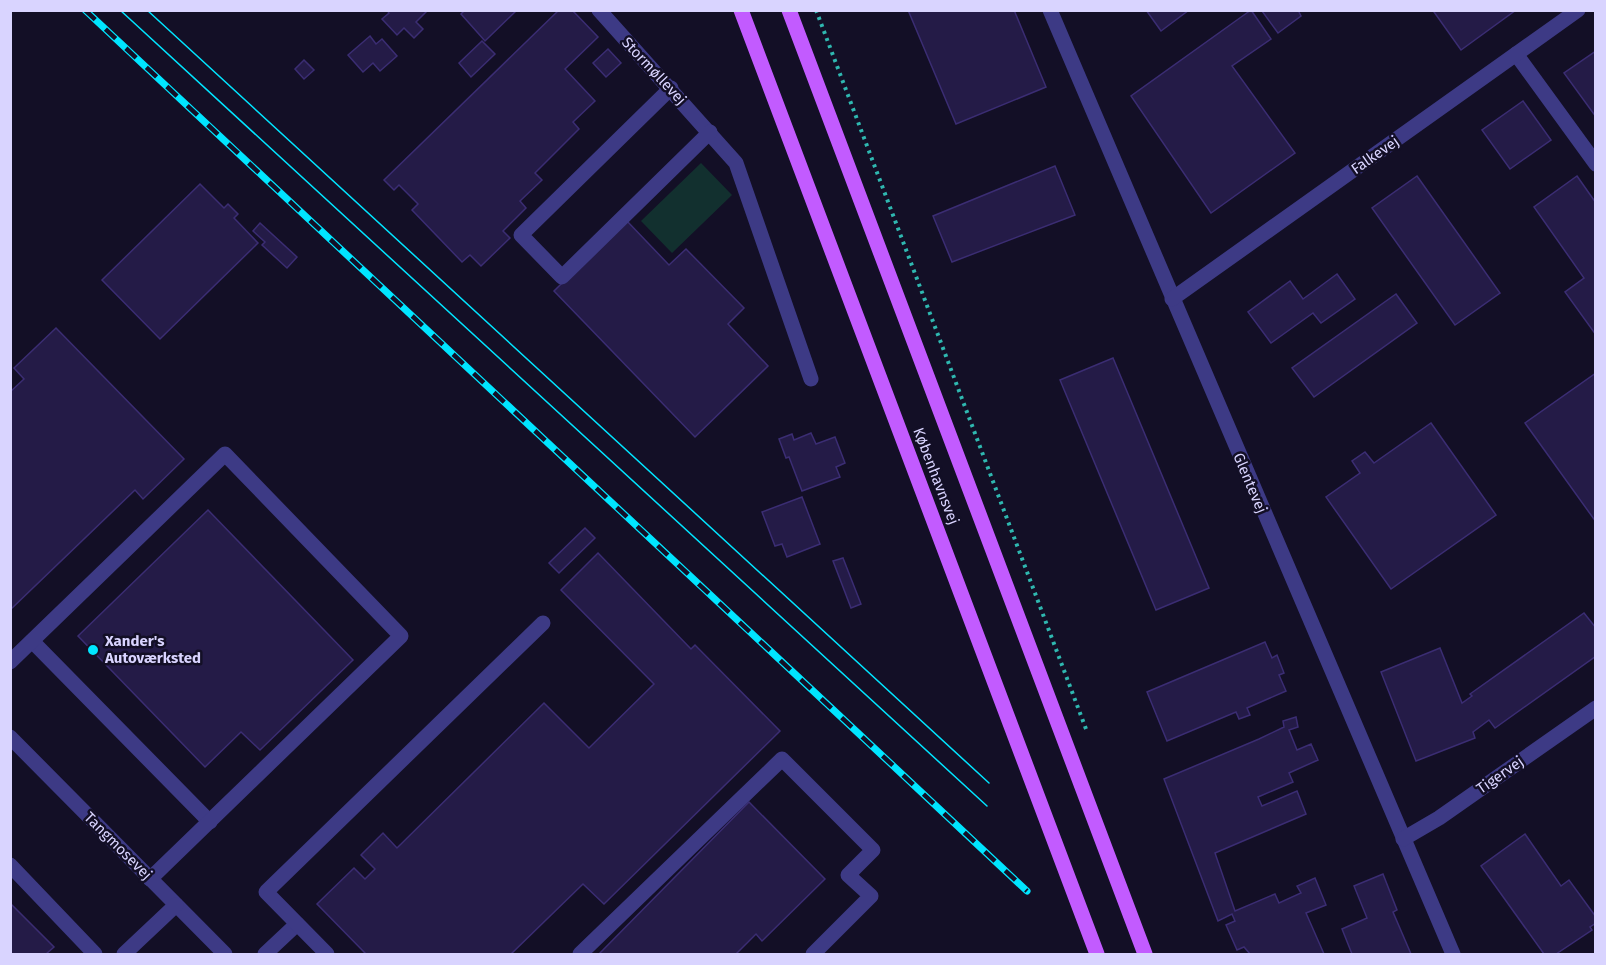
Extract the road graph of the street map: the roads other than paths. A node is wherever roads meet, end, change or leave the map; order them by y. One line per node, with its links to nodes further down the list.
1 (599, 10): 7 (street, Stormøllevej)
2 (741, 10): 30 (main road, Københavnsvej)
3 (789, 10): 31 (main road, Københavnsvej)
4 (1050, 10): 10 (street, Glentevej)
5 (1578, 10): 6 (street, Falkevej)
6 (1516, 54): 9 (street); 10 (street, Falkevej)
7 (671, 88): 8 (street, Stormøllevej); 8 (street)
8 (710, 132): 11 (street, Stormøllevej)
9 (1596, 164)
10 (1172, 299): 18 (street, Glentevej)
11 (811, 379)
12 (543, 623): 22 (street)
13 (32, 641): 14 (street); 17 (street); 17 (street)
14 (10, 662)
15 (1596, 708): 18 (street, Tigervej)
16 (10, 737): 20 (street, Tangmosevej)
17 (210, 822): 20 (street)
18 (1403, 839): 32 (street, Glentevej)
19 (10, 865): 23 (street)
20 (150, 879): 21 (street, Tangmosevej)
21 (176, 905): 24 (street); 25 (street, Tangmosevej)
22 (297, 924): 26 (street); 27 (street)
23 (95, 954)
24 (124, 954)
25 (225, 954)
26 (265, 954)
27 (327, 954)
28 (580, 954): 29 (street)
29 (813, 954)
30 (1097, 954)
31 (1145, 954)
32 (1453, 954)

